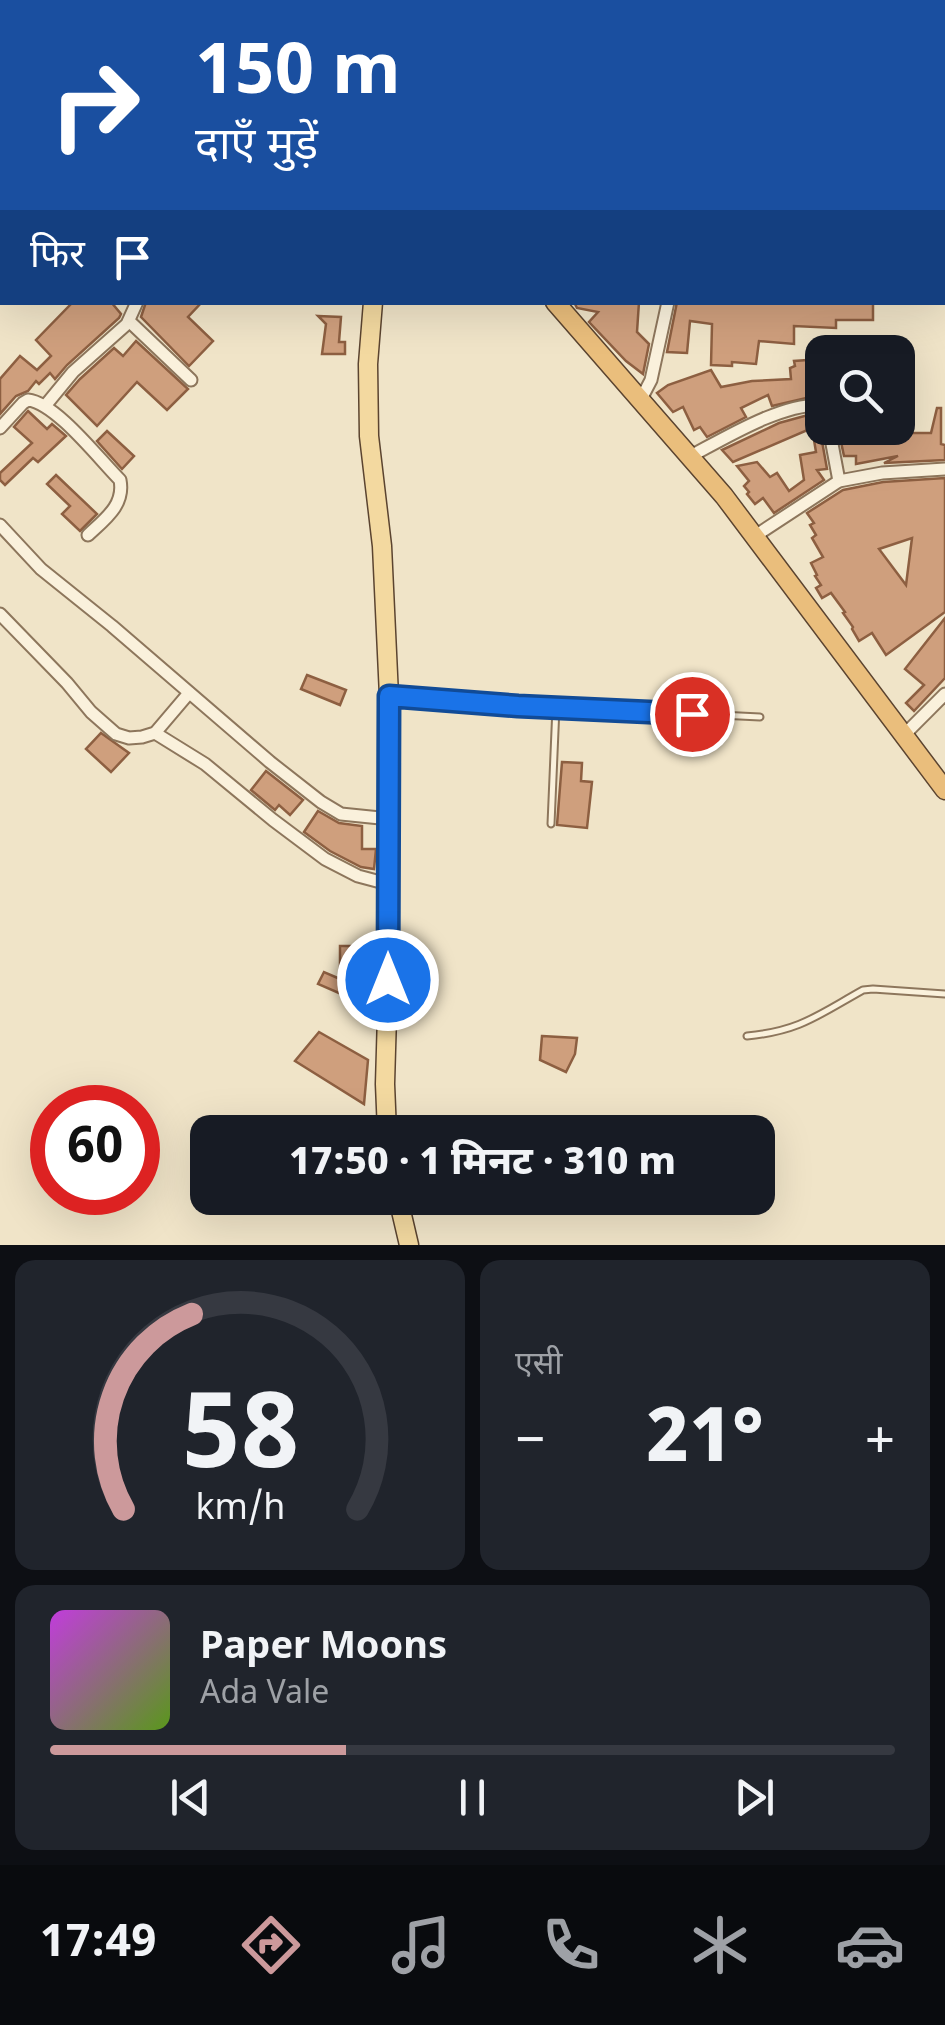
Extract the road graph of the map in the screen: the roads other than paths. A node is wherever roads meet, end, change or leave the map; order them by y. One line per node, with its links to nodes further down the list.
1 (136, 305): 5 (street)
2 (373, 305): 21 (main road)
3 (557, 305): 7 (highway)
4 (667, 305): 7 (street)
5 (129, 321): 6 (street); 8 (street)
6 (191, 380)
7 (640, 401): 12 (highway)
8 (45, 406): 10 (street); 16 (street)
9 (805, 407): 12 (street)
10 (0, 428)
11 (833, 445): 14 (street)
12 (690, 457): 17 (highway)
13 (945, 469): 14 (street)
14 (839, 481): 17 (street)
15 (0, 524): 19 (street)
16 (88, 535)
17 (756, 536): 25 (highway)
18 (0, 614): 24 (street)
19 (189, 693): 24 (street); 27 (street)
20 (945, 694): 25 (street)
21 (389, 696): 22 (lane); 27 (main road)
22 (556, 707): 23 (lane); 28 (lane)
23 (760, 717)
24 (156, 733): 29 (street)
25 (903, 736): 26 (highway)
26 (945, 790)
27 (390, 819): 29 (main road)
28 (551, 824)
29 (388, 884): 32 (main road)
30 (945, 994): 31 (lane)
31 (746, 1036)
32 (386, 1115)
33 (402, 1215): 34 (main road)
34 (409, 1245)

